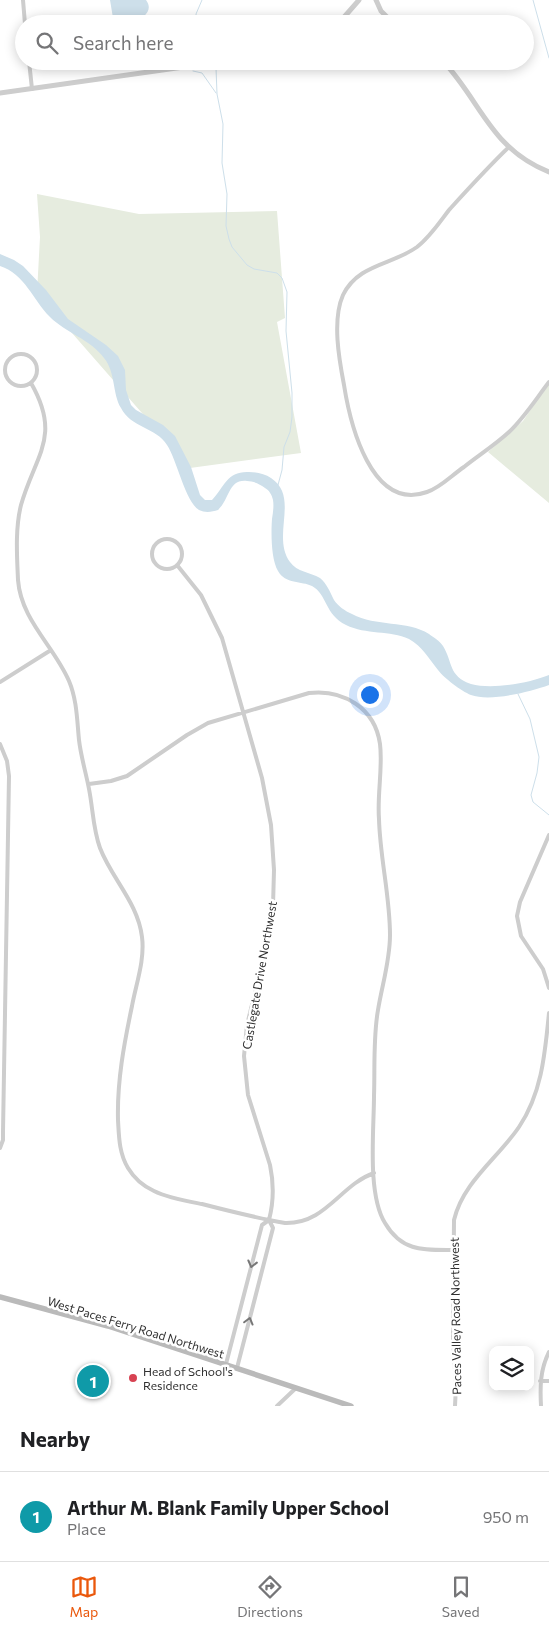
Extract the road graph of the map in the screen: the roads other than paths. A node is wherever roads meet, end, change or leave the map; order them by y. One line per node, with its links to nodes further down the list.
1 (23, 0): 4 (street)
2 (359, 0): 5 (street)
3 (376, 0): 6 (street)
4 (24, 15)
5 (346, 15)
6 (385, 15)
7 (29, 70): 10 (street)
8 (161, 70): 10 (street)
9 (450, 70): 12 (street)
10 (32, 88): 11 (street)
11 (0, 93)
12 (509, 148): 13 (street); 14 (street)
13 (549, 172)
14 (549, 382)
15 (31, 383): 15 (street); 17 (street)
16 (177, 565): 16 (street); 19 (street, Castlegate Drive Northwest)
17 (51, 650): 18 (street); 21 (street)
18 (0, 682)
19 (244, 711): 21 (street); 26 (street); 27 (street, Castlegate Drive Northwest)
20 (0, 744): 25 (street)
21 (89, 784): 27 (street)
22 (549, 835): 23 (street)
23 (549, 988)
24 (549, 1013): 28 (street, Paces Valley Road Northwest)
25 (0, 1148)
26 (374, 1173): 27 (street); 28 (street)
27 (269, 1220): 31 (street, Castlegate Drive Northwest, one-way to 31); 32 (street, Castlegate Drive Northwest, one-way to 27)
28 (454, 1250): 38 (street, Paces Valley Road Northwest)
29 (0, 1297): 31 (main road, West Paces Ferry Road Northwest)
30 (549, 1352): 33 (street)
31 (226, 1364): 32 (main road, West Paces Ferry Road Northwest)
32 (237, 1368): 35 (main road, West Paces Ferry Road Northwest)
33 (540, 1381): 34 (street); 39 (street)
34 (549, 1381)
35 (296, 1388): 36 (street); 37 (main road, West Paces Ferry Road Northwest)
36 (277, 1406)
37 (351, 1406)
38 (455, 1406)
39 (541, 1406)

